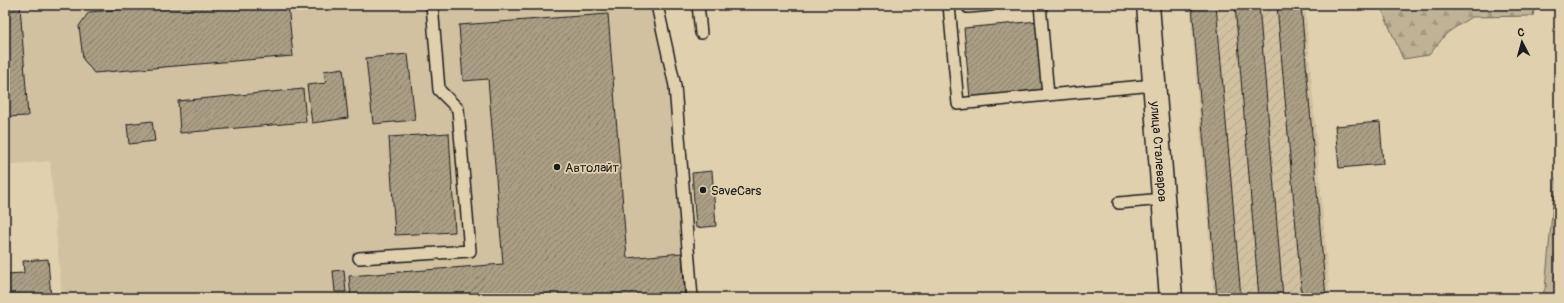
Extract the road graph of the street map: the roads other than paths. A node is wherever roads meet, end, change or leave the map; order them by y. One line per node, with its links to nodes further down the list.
1 (432, 5): 14 (lane)
2 (657, 5): 15 (lane)
3 (698, 5): 9 (lane)
4 (949, 5): 11 (lane)
5 (967, 5): 6 (lane)
6 (991, 5)
7 (1040, 5): 11 (lane)
8 (1148, 5): 10 (main road, улица Сталеваров)
9 (701, 33)
10 (1154, 85): 11 (lane); 12 (main road, улица Сталеваров)
11 (1048, 95)
12 (1163, 199): 13 (lane); 16 (main road, улица Сталеваров)
13 (1119, 203)
14 (359, 258)
15 (692, 298)
16 (1170, 298)

